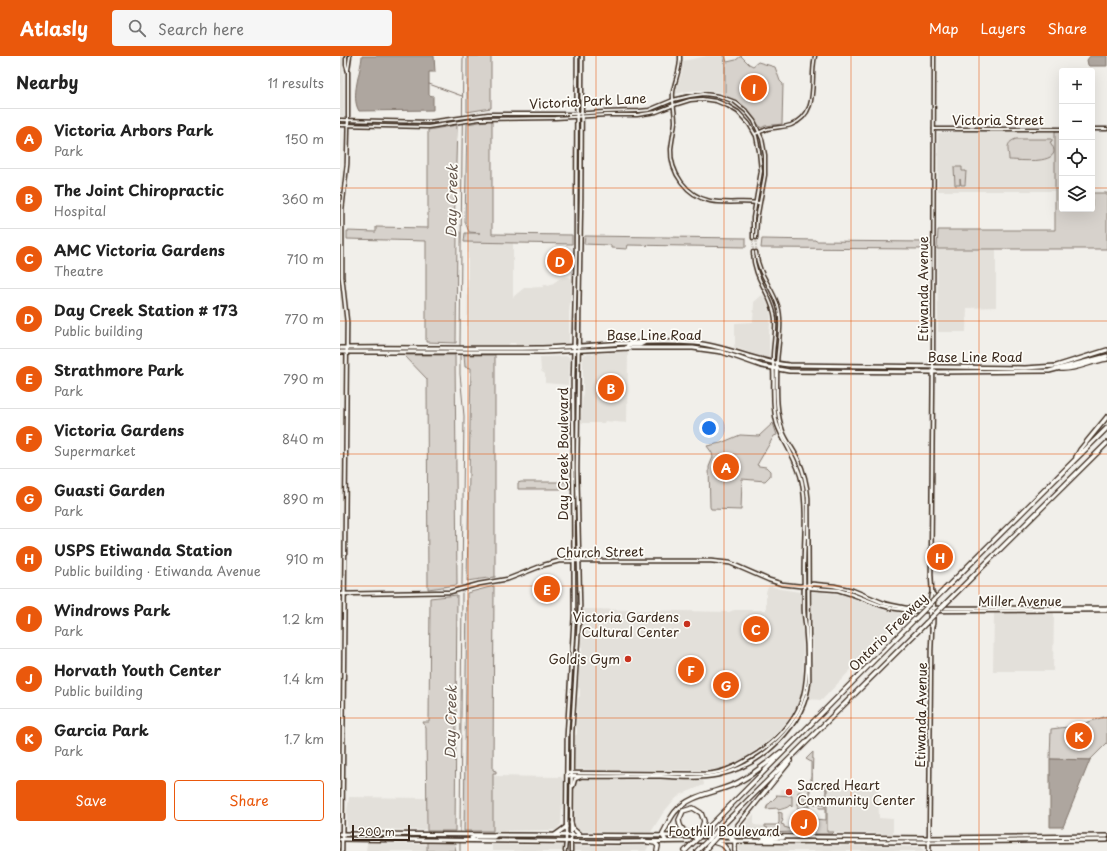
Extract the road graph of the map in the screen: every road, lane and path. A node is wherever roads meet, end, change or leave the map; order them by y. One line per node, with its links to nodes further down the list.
1 (346, 56): 8 (street)
2 (350, 56): 8 (street)
3 (577, 56): 11 (main road, Day Creek Boulevard)
4 (582, 56): 12 (main road, Day Creek Boulevard)
5 (680, 56): 9 (street)
6 (815, 56): 21 (street)
7 (934, 56): 17 (street, Etiwanda Avenue)
8 (348, 72): 14 (street)
9 (673, 100): 10 (street); 12 (street, Victoria Park Lane); 21 (street, Victoria Park Lane)
10 (674, 105): 12 (street, Victoria Park Lane); 22 (street, Victoria Park Lane); 23 (street)
11 (576, 115): 12 (street, Victoria Park Lane); 14 (street, Victoria Park Lane); 16 (street, Victoria Park Lane); 30 (main road, Day Creek Boulevard)
12 (581, 115): 31 (main road, Day Creek Boulevard)
13 (340, 120): 14 (street, Victoria Park Lane)
14 (348, 120): 16 (main road)
15 (340, 124): 16 (street, Victoria Park Lane)
16 (348, 125): 33 (main road)
17 (934, 129): 18 (street, Victoria Street); 42 (street, Etiwanda Avenue)
18 (1059, 129)
19 (1095, 129): 20 (street)
20 (1107, 129)
21 (759, 132): 22 (street); 24 (street, Victoria Park Lane)
22 (755, 134): 23 (street, Victoria Park Lane)
23 (755, 203): 24 (street); 25 (street, Victoria Park Lane)
24 (759, 203): 26 (street, Victoria Park Lane)
25 (753, 238)
26 (756, 238)
27 (753, 252): 41 (street)
28 (756, 252): 41 (street)
29 (646, 343): 31 (main road, Base Line Road); 34 (main road); 41 (main road, Base Line Road)
30 (573, 346): 31 (main road, Base Line Road); 33 (main road, Base Line Road); 36 (main road, Day Creek Boulevard)
31 (578, 346): 37 (main road, Day Creek Boulevard)
32 (340, 348): 33 (main road, Base Line Road)
33 (347, 348): 39 (main road)
34 (626, 348): 37 (main road, Base Line Road); 43 (main road, Base Line Road)
35 (1107, 350): 42 (main road, Base Line Road)
36 (573, 351): 37 (main road, Base Line Road); 39 (main road, Base Line Road); 50 (main road, Day Creek Boulevard)
37 (578, 351): 51 (main road, Day Creek Boulevard)
38 (340, 352): 39 (main road, Base Line Road)
39 (347, 352): 54 (main road)
40 (1107, 358): 44 (highway)
41 (775, 364): 42 (main road, Base Line Road); 43 (main road)
42 (933, 367): 45 (main road, Etiwanda Avenue)
43 (775, 369): 45 (main road, Base Line Road); 52 (main road)
44 (1061, 369): 45 (main road, Base Line Road)
45 (933, 372): 56 (main road, Etiwanda Avenue)
46 (1107, 417): 49 (highway)
47 (1107, 428): 49 (highway, Ontario Freeway)
48 (1107, 445): 64 (highway, Ontario Freeway, bridge)
49 (1074, 462): 63 (highway, Ontario Freeway, bridge)
50 (575, 561): 51 (main road, Church Street); 54 (main road, Church Street); 57 (main road, Day Creek Boulevard)
51 (579, 561): 52 (main road, Church Street); 58 (main road, Day Creek Boulevard)
52 (806, 586): 56 (main road, Church Street); 59 (main road); 61 (main road)
53 (340, 593): 54 (main road, Church Street)
54 (345, 593): 62 (main road)
55 (1107, 609): 56 (main road, Miller Avenue)
56 (932, 610): 85 (main road, Etiwanda Avenue)
57 (570, 682): 58 (main road); 60 (main road, Day Creek Boulevard)
58 (575, 693): 60 (main road); 66 (main road, Day Creek Boulevard)
59 (803, 696): 61 (main road); 66 (main road)
60 (569, 705): 65 (main road, Day Creek Boulevard)
61 (800, 714): 67 (main road)
62 (342, 729): 73 (main road)
63 (792, 744): 72 (highway, Ontario Freeway); 79 (highway)
64 (795, 753): 69 (highway, Ontario Freeway); 81 (highway)
65 (567, 775): 66 (main road); 71 (main road, Day Creek Boulevard)
66 (572, 775): 67 (main road); 68 (main road, Day Creek Boulevard)
67 (580, 776): 68 (main road)
68 (572, 789): 70 (main road, Day Creek Boulevard)
69 (732, 815): 102 (highway, Ontario Freeway, bridge); 103 (highway, bridge)
70 (571, 823): 77 (main road, Day Creek Boulevard); 78 (main road)
71 (566, 827): 75 (main road); 76 (main road, Day Creek Boulevard)
72 (703, 831): 80 (highway); 101 (highway, Ontario Freeway, bridge)
73 (341, 834): 74 (main road, Foothill Boulevard); 86 (main road)
74 (496, 835): 75 (main road, Foothill Boulevard); 87 (main road)
75 (555, 835): 76 (main road, Foothill Boulevard)
76 (566, 835): 77 (main road, Foothill Boulevard); 89 (main road, Day Creek Boulevard)
77 (571, 835): 78 (main road, Foothill Boulevard); 90 (main road, Day Creek Boulevard)
78 (580, 835): 79 (main road, Foothill Boulevard)
79 (663, 836): 80 (main road, Foothill Boulevard); 92 (highway)
80 (704, 836): 84 (main road, Foothill Boulevard)
81 (746, 836): 82 (main road, Foothill Boulevard); 84 (main road, Foothill Boulevard)
82 (789, 836): 85 (main road, Foothill Boulevard); 95 (main road)
83 (1107, 836): 85 (main road, Foothill Boulevard)
84 (730, 837): 94 (highway)
85 (929, 838): 96 (main road, Etiwanda Avenue)
86 (341, 839): 87 (main road, Foothill Boulevard); 97 (main road)
87 (469, 839): 89 (main road, Foothill Boulevard)
88 (1107, 840): 96 (main road, Foothill Boulevard)
89 (566, 841): 90 (main road, Foothill Boulevard); 98 (street, Day Creek Boulevard)
90 (571, 841): 91 (main road, Foothill Boulevard); 99 (street, Day Creek Boulevard)
91 (643, 841): 92 (main road, Foothill Boulevard); 100 (highway)
92 (666, 841): 93 (main road, Foothill Boulevard)
93 (709, 841): 94 (main road, Foothill Boulevard); 104 (highway)
94 (735, 841): 95 (main road, Foothill Boulevard); 105 (highway)
95 (761, 841): 96 (main road, Foothill Boulevard)
96 (929, 842): 106 (main road, Etiwanda Avenue)
97 (342, 851)
98 (565, 851)
99 (571, 851)
100 (657, 851)
101 (685, 851)
102 (697, 851)
103 (705, 851)
104 (728, 851)
105 (735, 851)
106 (929, 851)

